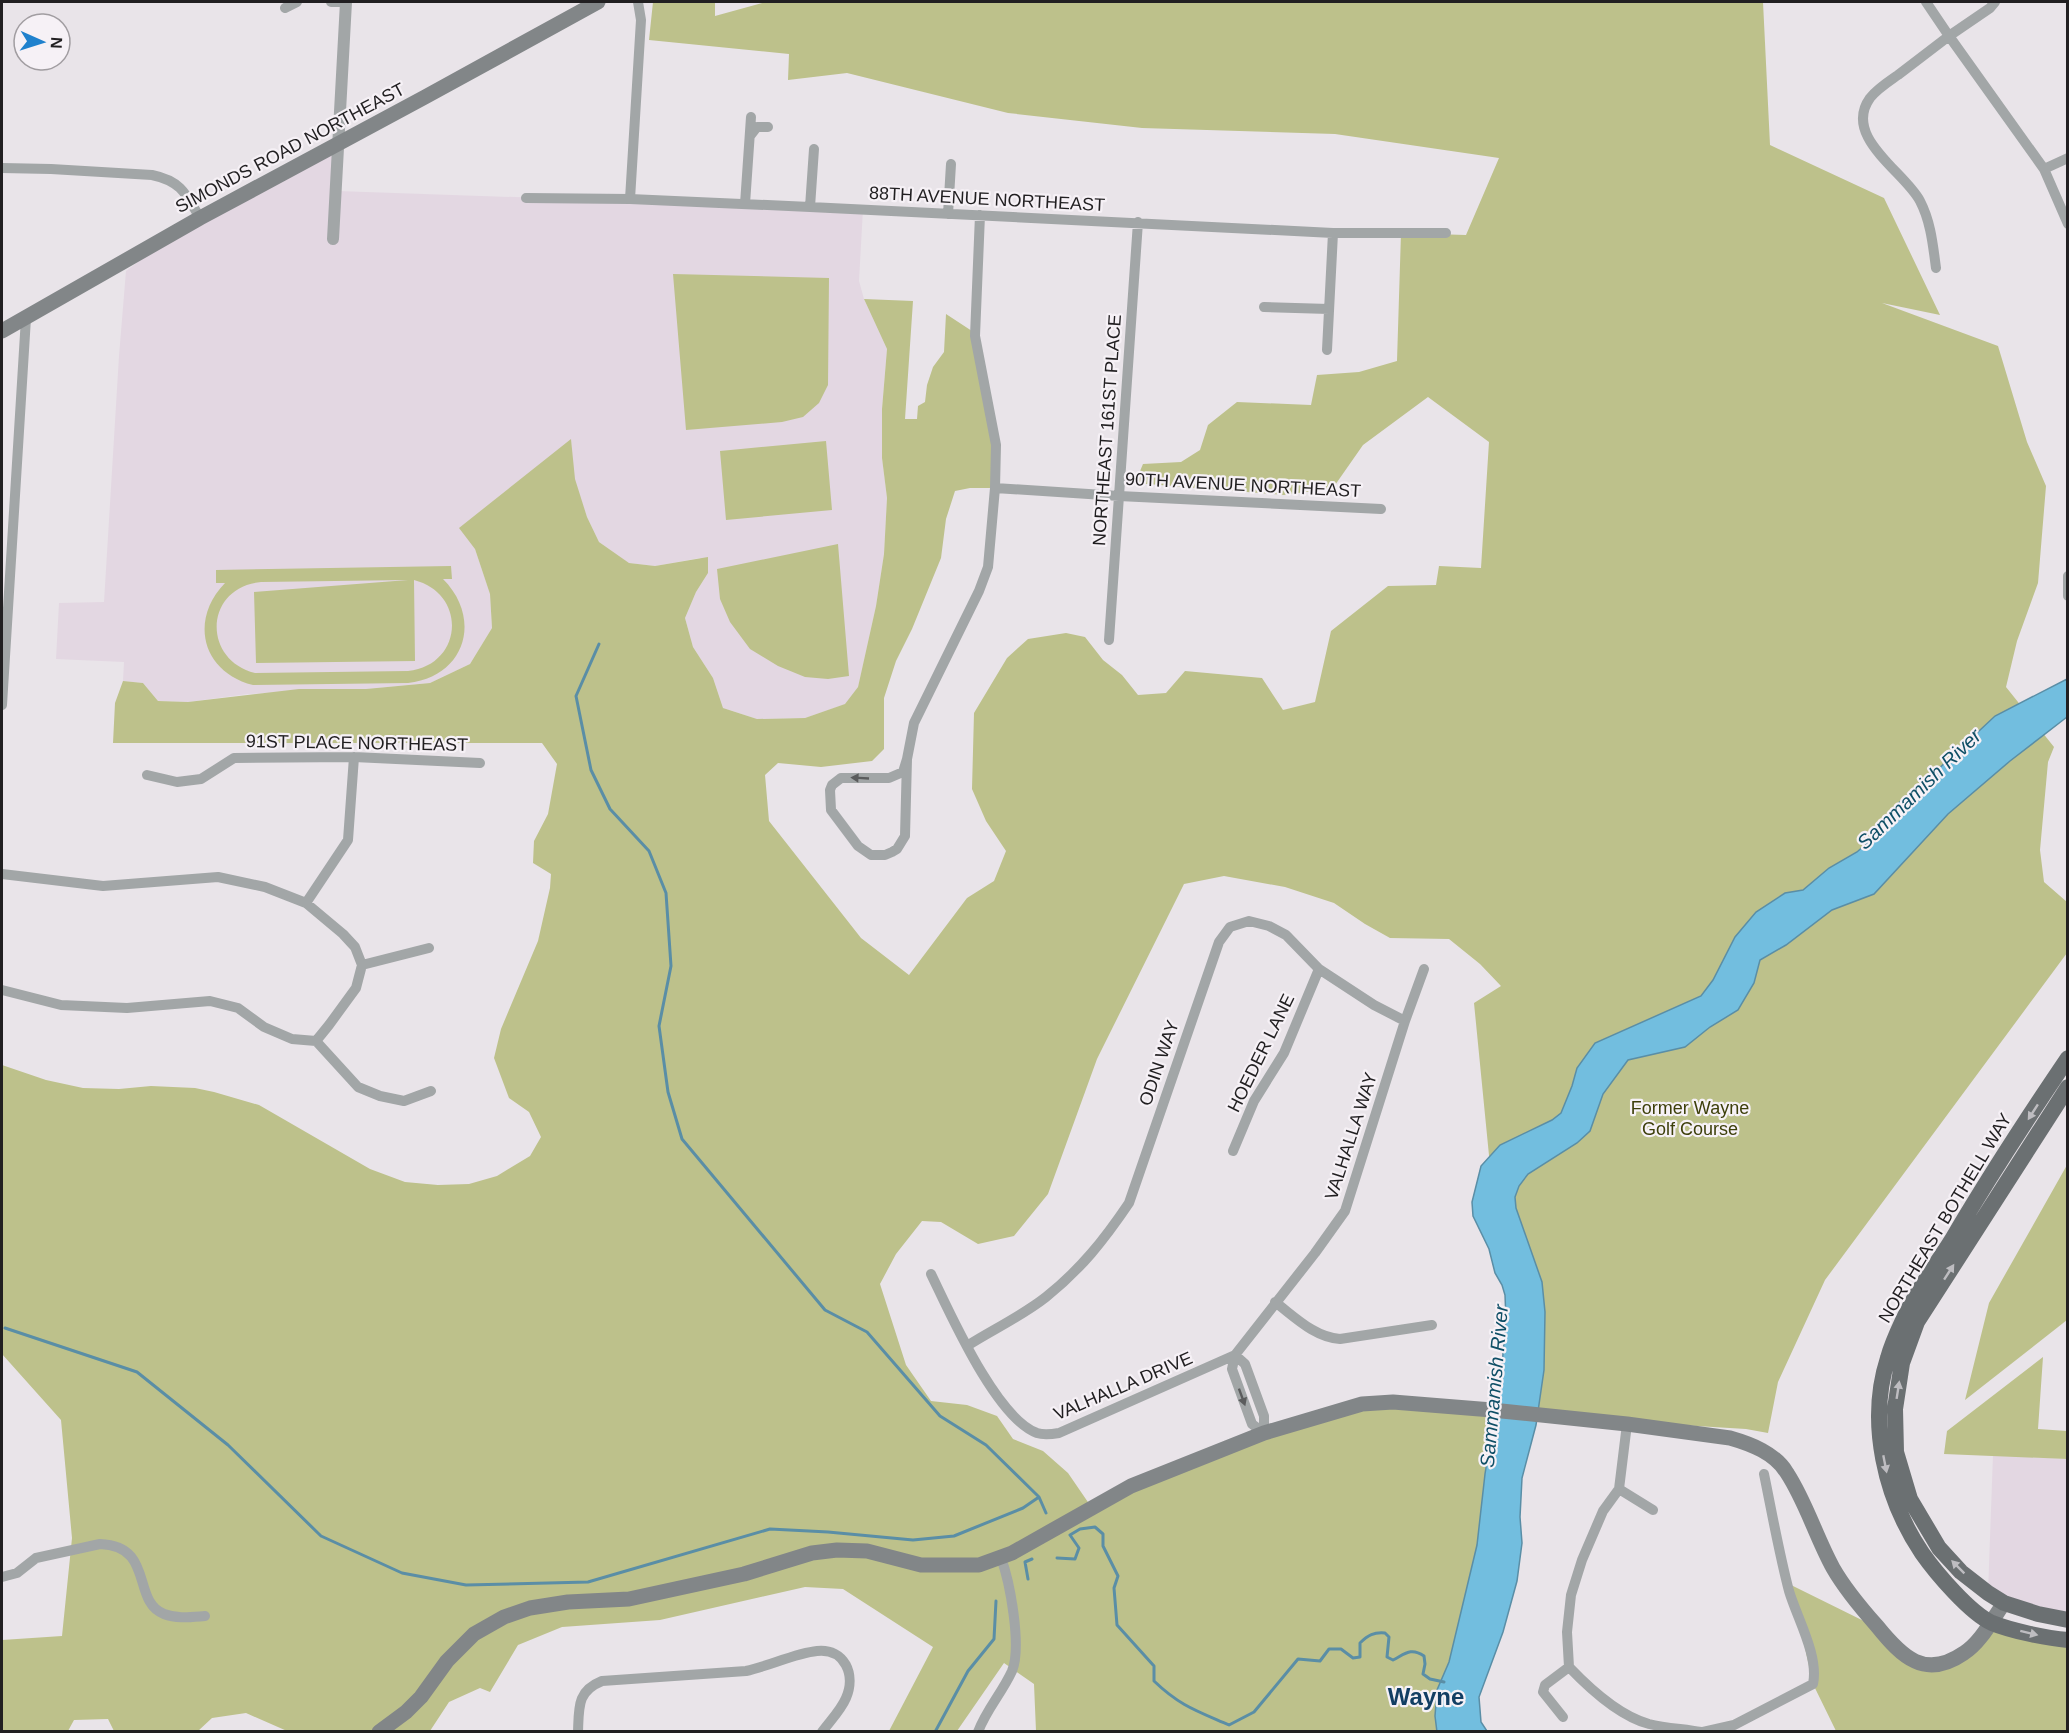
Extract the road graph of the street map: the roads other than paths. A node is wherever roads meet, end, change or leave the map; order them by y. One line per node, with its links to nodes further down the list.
1 (297, 2): 8 (street)
2 (331, 2): 3 (street)
3 (346, 2): 13 (street)
4 (598, 2): 13 (main road, SIMONDS ROAD NORTHEAST)
5 (638, 2): 20 (street)
6 (1926, 2): 9 (street)
7 (1995, 2): 9 (street)
8 (285, 8)
9 (1949, 36): 18 (street); 31 (street)
10 (751, 117): 12 (street)
11 (768, 127): 12 (street)
12 (750, 137): 21 (street)
13 (338, 144): 25 (main road, SIMONDS ROAD NORTHEAST); 30 (street)
14 (814, 149): 22 (street)
15 (2067, 158): 18 (street)
16 (951, 164): 23 (street)
17 (2, 168): 25 (street)
18 (2044, 169): 27 (street)
19 (526, 198): 20 (street, 88TH AVENUE NORTHEAST)
20 (630, 200): 21 (street, 88TH AVENUE NORTHEAST)
21 (745, 204): 22 (street, 88TH AVENUE NORTHEAST)
22 (810, 207): 23 (street, 88TH AVENUE NORTHEAST)
23 (948, 214): 24 (street, 88TH AVENUE NORTHEAST)
24 (980, 215): 26 (street, 88TH AVENUE NORTHEAST); 37 (street)
25 (200, 218): 34 (main road, SIMONDS ROAD NORTHEAST)
26 (1138, 222): 28 (street, 88TH AVENUE NORTHEAST); 38 (street, NORTHEAST 161ST PLACE)
27 (2067, 224)
28 (1333, 233): 29 (street, 88TH AVENUE NORTHEAST); 33 (street)
29 (1446, 233)
30 (333, 239)
31 (1936, 268)
32 (1264, 307): 33 (street)
33 (1329, 309): 36 (street)
34 (26, 318): 35 (main road, SIMONDS ROAD NORTHEAST); 43 (street)
35 (2, 331)
36 (1327, 350)
37 (995, 488): 38 (street, 90TH AVENUE NORTHEAST); 45 (street)
38 (1119, 496): 39 (street, 90TH AVENUE NORTHEAST); 42 (street, NORTHEAST 161ST PLACE)
39 (1381, 509)
40 (2067, 576): 41 (street)
41 (2067, 596)
42 (1109, 640)
43 (2, 705)
44 (354, 757): 46 (street, 91ST PLACE NORTHEAST); 47 (street, 91ST PLACE NORTHEAST); 49 (street)
45 (907, 759): 45 (street, one-way to 45)
46 (480, 763)
47 (147, 775)
48 (2, 874): 49 (street)
49 (306, 903): 51 (street)
50 (429, 948): 51 (street)
51 (362, 965): 56 (street)
52 (1319, 969): 55 (street, ODIN WAY); 61 (street, HOEDER LANE); 66 (street, ODIN WAY)
53 (1424, 969): 55 (street, VALHALLA WAY)
54 (2, 990): 56 (street)
55 (1405, 1021): 64 (street, VALHALLA WAY)
56 (316, 1041): 59 (street)
57 (2067, 1058): 60 (main road, NORTHEAST BOTHELL WAY, one-way to 60)
58 (2067, 1086): 62 (main road, NORTHEAST BOTHELL WAY)
59 (431, 1091)
60 (2013, 1143): 62 (main road); 78 (main road, NORTHEAST BOTHELL WAY, one-way to 78)
61 (1233, 1151)
62 (1991, 1207): 75 (main road, NORTHEAST BOTHELL WAY, one-way to 62)
63 (931, 1274): 66 (street, VALHALLA DRIVE)
64 (1275, 1302): 65 (street); 67 (street, VALHALLA WAY)
65 (1432, 1325)
66 (966, 1346): 67 (street, VALHALLA DRIVE)
67 (1235, 1355): 69 (street)
68 (1627, 1424): 69 (main road); 71 (street); 78 (main road)
69 (1264, 1433): 73 (main road)
70 (1764, 1474): 86 (street)
71 (1619, 1489): 72 (street); 80 (street)
72 (1653, 1510)
73 (1000, 1558): 82 (main road); 85 (street)
74 (2, 1577): 76 (street)
75 (2004, 1603): 77 (main road, NORTHEAST BOTHELL WAY); 78 (main road)
76 (206, 1616)
77 (2067, 1620)
78 (1991, 1622): 79 (main road, one-way to 79)
79 (2067, 1640)
80 (1569, 1667): 81 (street); 86 (street)
81 (1563, 1717)
82 (379, 1731)
83 (578, 1731): 84 (street)
84 (822, 1731)
85 (978, 1731)
86 (1702, 1731)

